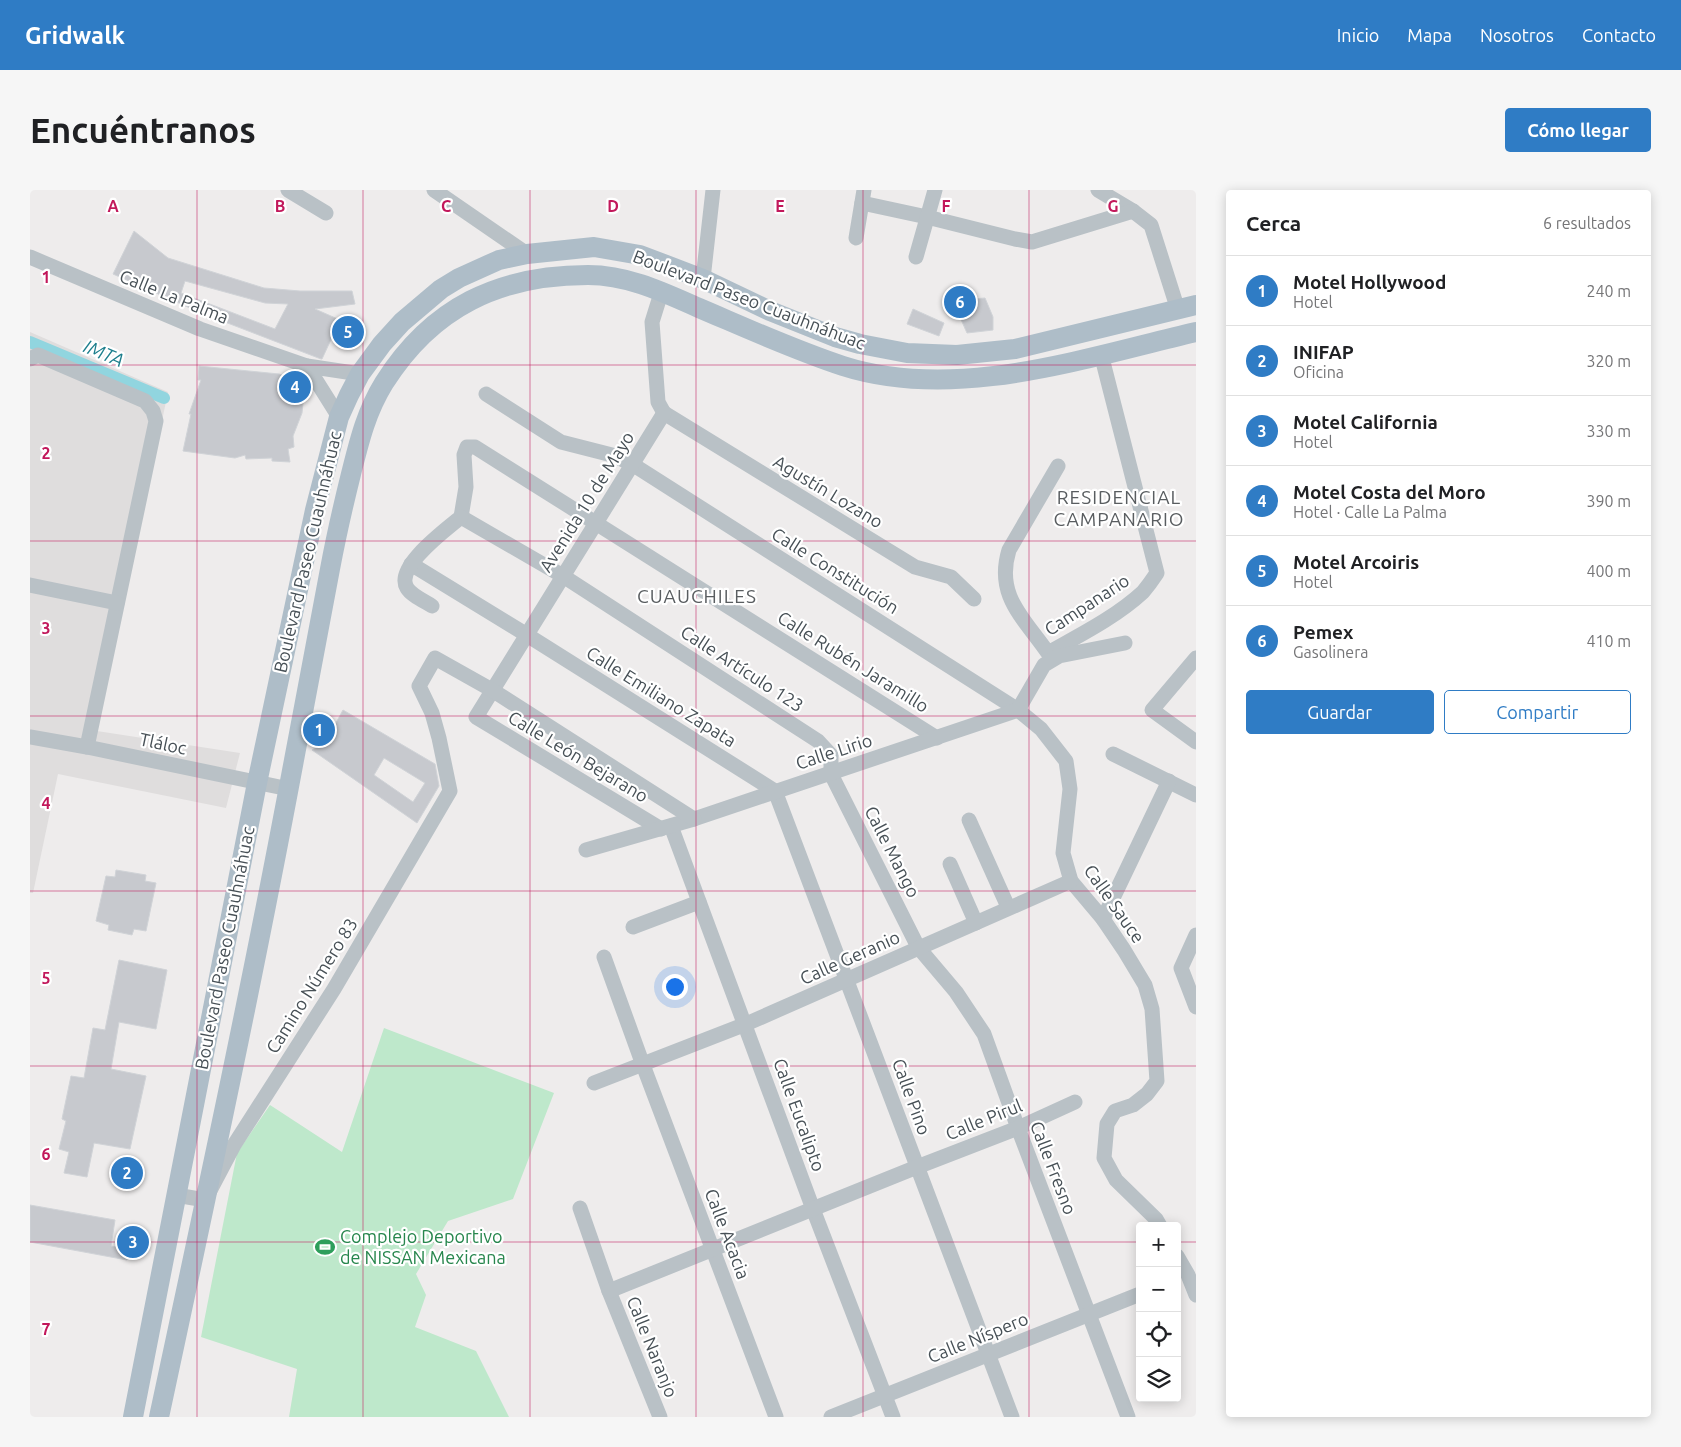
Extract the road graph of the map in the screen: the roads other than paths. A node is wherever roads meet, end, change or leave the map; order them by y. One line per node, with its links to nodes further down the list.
1 (288, 190): 8 (street)
2 (434, 190): 11 (street)
3 (713, 190): 14 (street)
4 (935, 190): 9 (street)
5 (1098, 190): 7 (street)
6 (863, 197): 9 (street); 10 (street)
7 (1133, 211): 9 (street); 16 (street)
8 (326, 213)
9 (927, 217): 13 (street)
10 (856, 238)
11 (527, 254): 14 (main road, Boulevard Paseo Cuauhnáhuac); 21 (main road, Boulevard Paseo Cuauhnáhuac)
12 (30, 257): 20 (street, Calle La Palma)
13 (916, 257)
14 (703, 279): 16 (main road, Boulevard Paseo Cuauhnáhuac)
15 (662, 290): 18 (main road, Boulevard Paseo Cuauhnáhuac); 23 (street); 49 (main road, Boulevard Paseo Cuauhnáhuac)
16 (1187, 307)
17 (1196, 332): 18 (main road, Boulevard Paseo Cuauhnáhuac)
18 (1101, 354): 26 (street, Campanario)
19 (34, 357): 33 (street)
20 (307, 366): 21 (street, Calle La Palma); 24 (street)
21 (360, 374): 24 (main road, Boulevard Paseo Cuauhnáhuac)
22 (486, 394): 25 (street, Calle Constitución)
23 (664, 413): 25 (street, Avenida 10 de Mayo); 32 (street, Agustín Lozano)
24 (339, 417): 48 (main road, Boulevard Paseo Cuauhnáhuac)
25 (632, 464): 28 (street, Avenida 10 de Mayo); 39 (street, Calle Constitución)
26 (1058, 466)
27 (461, 518): 28 (street, Calle Rubén Jaramillo); 29 (street); 30 (street, Calle Artículo 123)
28 (596, 522): 30 (street, Avenida 10 de Mayo); 42 (street, Calle Rubén Jaramillo)
29 (411, 564): 34 (street); 35 (street, Calle Emiliano Zapata)
30 (563, 576): 35 (street, Avenida 10 de Mayo); 46 (street, Calle Artículo 123)
31 (30, 586): 33 (street)
32 (974, 598)
33 (117, 603): 44 (street)
34 (432, 606)
35 (527, 635): 38 (street, Avenida 10 de Mayo); 50 (street, Calle Emiliano Zapata)
36 (1125, 643): 39 (street)
37 (1196, 658): 43 (street)
38 (492, 690): 40 (street, Avenida 10 de Mayo); 52 (street); 75 (street, Camino Número 83)
39 (1018, 710): 42 (street, Calle Lirio); 57 (street, Calle Sauce)
40 (476, 717): 54 (street, Calle León Bejarano)
41 (30, 737): 44 (street, Tláloc)
42 (937, 738): 46 (street, Calle Lirio)
43 (1196, 742)
44 (87, 747): 48 (street, Tláloc)
45 (1113, 754): 47 (street)
46 (831, 774): 50 (street, Calle Lirio); 64 (street, Calle Mango)
47 (1169, 781): 51 (street); 60 (street)
48 (257, 783): 49 (street, Tláloc); 74 (main road, Boulevard Paseo Cuauhnáhuac)
49 (289, 789): 75 (main road, Boulevard Paseo Cuauhnáhuac)
50 (775, 791): 52 (street, Calle Lirio); 66 (street, Calle Pino)
51 (1196, 795)
52 (694, 819): 54 (street, Calle Lirio)
53 (970, 820): 59 (street)
54 (666, 827): 55 (street, Calle Lirio); 58 (street, Calle Eucalipto)
55 (586, 850)
56 (950, 864): 61 (street)
57 (1070, 881): 59 (street, Calle Geranio); 60 (street, Calle Sauce)
58 (699, 902): 62 (street); 68 (street, Calle Eucalipto)
59 (1008, 907): 61 (street, Calle Geranio)
60 (1103, 919): 78 (street, Calle Sauce)
61 (976, 923): 64 (street, Calle Geranio)
62 (633, 927)
63 (1196, 935): 67 (street)
64 (918, 948): 66 (street, Calle Geranio); 72 (street, Calle Fresno)
65 (604, 957): 69 (street, Calle Acacia)
66 (848, 980): 68 (street, Calle Geranio); 73 (street, Calle Pino)
67 (1196, 1007)
68 (746, 1024): 69 (street, Calle Geranio); 77 (street, Calle Eucalipto)
69 (643, 1065): 70 (street, Calle Geranio); 79 (street, Calle Acacia)
70 (594, 1082)
71 (1075, 1102): 72 (street, Calle Pirul)
72 (1018, 1128): 73 (street, Calle Pirul); 85 (street, Calle Fresno)
73 (917, 1167): 77 (street, Calle Pirul); 86 (street, Calle Pino)
74 (176, 1195): 75 (street); 88 (main road, Boulevard Paseo Cuauhnáhuac)
75 (205, 1200): 89 (main road, Boulevard Paseo Cuauhnáhuac)
76 (580, 1208): 82 (street, Calle Naranjo)
77 (813, 1209): 79 (street, Calle Pirul); 87 (street, Calle Eucalipto)
78 (1158, 1222)
79 (712, 1249): 82 (street, Calle Pirul); 91 (street, Calle Acacia)
80 (1181, 1264): 81 (street)
81 (1187, 1276): 83 (street)
82 (609, 1291): 90 (street, Calle Naranjo)
83 (1196, 1295)
84 (1136, 1296): 85 (street, Calle Níspero)
85 (1089, 1315): 86 (street, Calle Níspero); 95 (street, Calle Fresno)
86 (988, 1355): 87 (street, Calle Níspero); 94 (street, Calle Pino)
87 (885, 1396): 92 (street, Calle Níspero); 93 (street, Calle Eucalipto)
88 (133, 1417)
89 (159, 1417)
90 (660, 1417)
91 (776, 1417)
92 (831, 1417)
93 (893, 1417)
94 (1012, 1417)
95 (1128, 1417)

